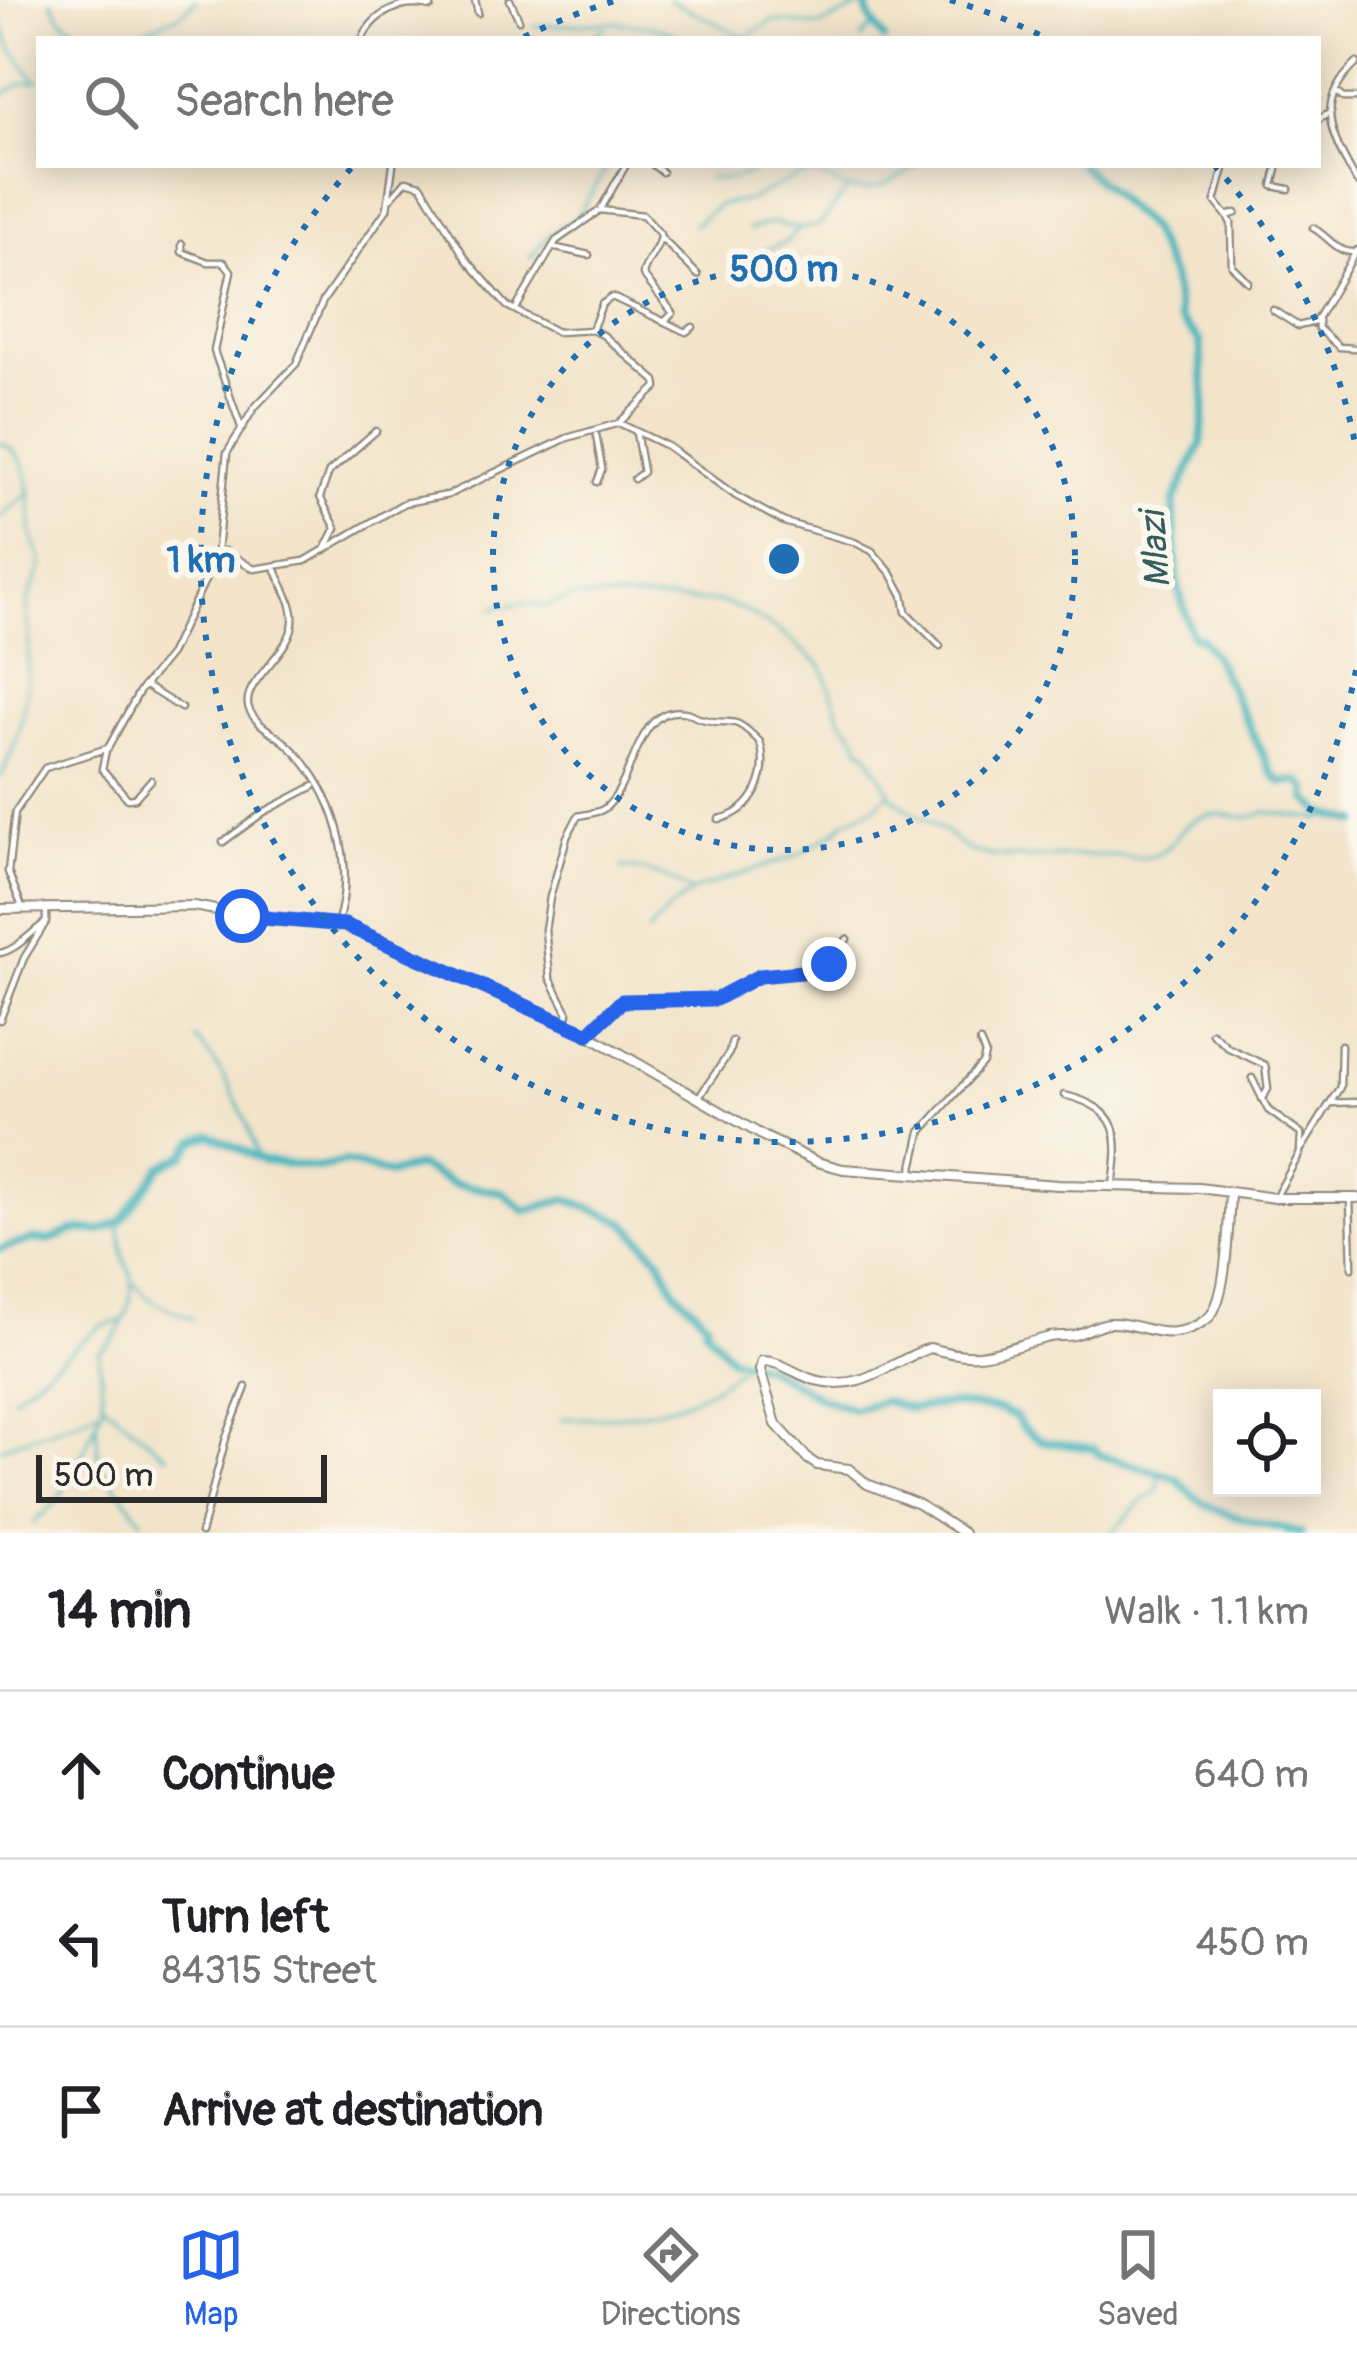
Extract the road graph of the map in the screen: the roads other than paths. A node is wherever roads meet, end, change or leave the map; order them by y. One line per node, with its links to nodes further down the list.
1 (398, 0): 5 (street)
2 (475, 0): 6 (street)
3 (510, 0): 7 (street)
4 (431, 7): 5 (street)
5 (392, 9): 8 (street)
6 (478, 14)
7 (519, 20)
8 (364, 36)
9 (1357, 63): 10 (street)
10 (1337, 93): 11 (street); 12 (street)
11 (1357, 98)
12 (1331, 112): 13 (street); 20 (street)
13 (1321, 118)
14 (393, 168): 22 (street)
15 (624, 168): 23 (street)
16 (657, 168): 19 (street)
17 (1224, 168): 25 (street)
18 (1277, 168): 21 (street)
19 (662, 172)
20 (1357, 182)
21 (1289, 189)
22 (392, 199): 35 (street); 42 (street)
23 (600, 210): 27 (street); 29 (street)
24 (1236, 213): 25 (street)
25 (1227, 215): 33 (street)
26 (1313, 228): 30 (street)
27 (661, 238): 32 (street); 37 (street)
28 (182, 244): 42 (street)
29 (552, 247): 31 (street); 35 (street)
30 (1357, 251): 36 (street)
31 (589, 255)
32 (698, 275)
33 (1248, 282)
34 (1273, 310): 36 (street)
35 (514, 311): 39 (street)
36 (1318, 320): 40 (street)
37 (665, 322): 38 (street); 39 (street)
38 (693, 327)
39 (592, 330): 41 (street)
40 (1354, 348)
41 (619, 424): 44 (street); 45 (street)
42 (241, 428): 49 (street)
43 (376, 431): 48 (street)
44 (596, 432): 47 (street); 48 (street)
45 (636, 432): 46 (street); 51 (street)
46 (634, 478)
47 (597, 482)
48 (324, 552): 50 (street)
49 (214, 556): 50 (street); 52 (street)
50 (275, 567): 56 (street)
51 (940, 646)
52 (144, 685): 53 (street); 54 (street)
53 (181, 708)
54 (106, 750): 55 (street); 60 (street)
55 (151, 780)
56 (316, 784): 58 (street); 63 (street)
57 (719, 819): 67 (street)
58 (223, 842)
59 (0, 909): 60 (street)
60 (23, 909): 61 (street)
61 (46, 910): 62 (street); 63 (street)
62 (46, 922): 65 (street); 66 (street)
63 (337, 924): 67 (street)
64 (848, 939): 69 (street)
65 (0, 953)
66 (0, 1020)
67 (565, 1023): 69 (street)
68 (1212, 1033): 76 (street)
69 (588, 1034): 75 (street)
70 (732, 1041): 75 (street)
71 (980, 1042): 80 (street)
72 (1341, 1046): 78 (street)
73 (1252, 1078): 76 (street)
74 (1064, 1095): 81 (street)
75 (700, 1097): 80 (street)
76 (1262, 1099): 79 (street)
77 (1357, 1102): 78 (street)
78 (1330, 1103): 79 (street)
79 (1302, 1148): 83 (street)
80 (912, 1177): 81 (street)
81 (1113, 1186): 82 (street)
82 (1230, 1195): 83 (street); 88 (street)
83 (1275, 1198): 84 (street)
84 (1353, 1198): 85 (street)
85 (1352, 1268)
86 (246, 1387): 87 (street)
87 (201, 1533)
88 (963, 1533)

